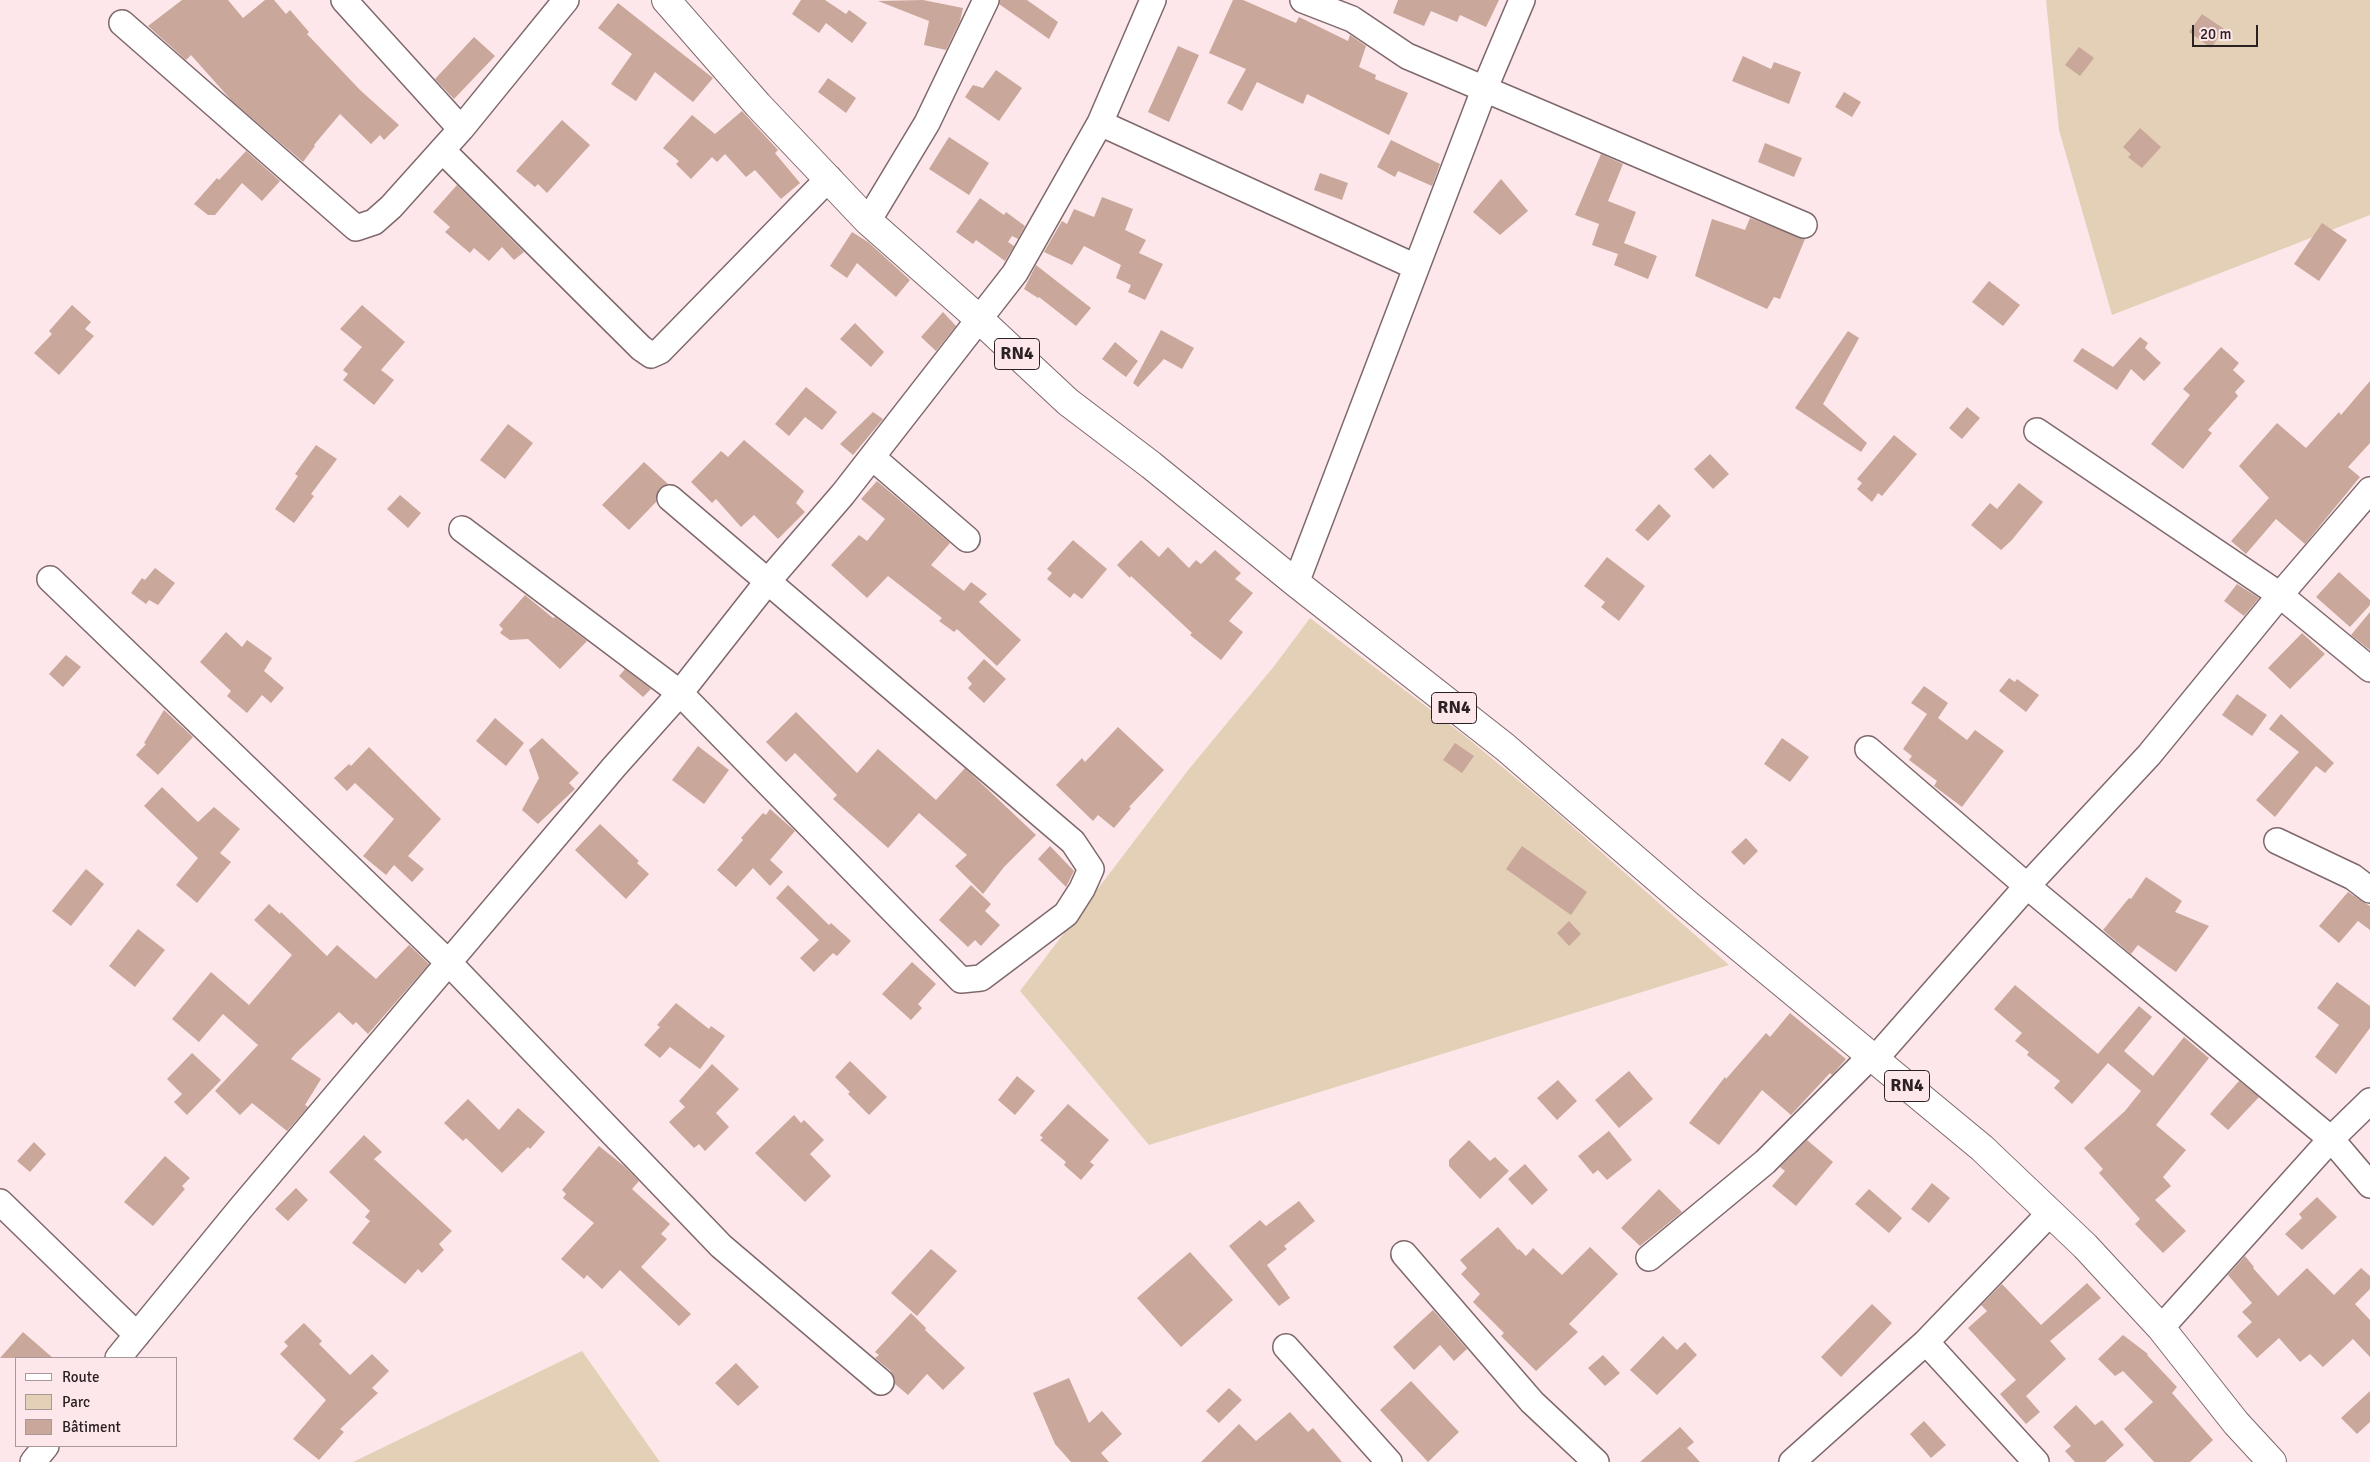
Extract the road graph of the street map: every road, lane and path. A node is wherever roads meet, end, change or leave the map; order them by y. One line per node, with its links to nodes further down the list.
1 (344, 0): 11 (street)
2 (566, 0): 11 (street)
3 (666, 0): 13 (highway, RN4)
4 (986, 0): 14 (street)
5 (1153, 0): 10 (street)
6 (1303, 0): 9 (street)
7 (1522, 0): 9 (street)
8 (122, 23): 12 (street)
9 (1484, 90): 15 (street); 16 (street)
10 (1100, 123): 16 (street); 17 (street)
11 (461, 129): 12 (street)
12 (442, 150): 13 (street)
13 (829, 178): 14 (highway, RN4)
14 (868, 221): 17 (highway, RN4)
15 (1804, 225)
16 (1416, 267): 26 (street)
17 (978, 318): 19 (street); 26 (highway, RN4)
18 (2037, 431): 27 (street)
19 (872, 456): 23 (street); 25 (street)
20 (2370, 490): 27 (street)
21 (670, 498): 25 (street)
22 (462, 529): 29 (street)
23 (968, 539)
24 (50, 579): 34 (street)
25 (768, 581): 29 (street); 29 (street)
26 (1296, 583): 35 (highway, RN4)
27 (2280, 594): 28 (street); 32 (street)
28 (2370, 669)
29 (680, 693): 34 (street)
30 (1868, 749): 32 (street)
31 (2277, 841): 33 (street)
32 (2027, 886): 35 (street); 37 (street)
33 (2370, 890)
34 (450, 964): 44 (street); 48 (street)
35 (1873, 1057): 40 (highway, RN4); 42 (street)
36 (2370, 1101): 37 (street)
37 (2331, 1139): 38 (street); 43 (street)
38 (2370, 1185)
39 (0, 1202): 44 (street)
40 (2050, 1213): 43 (highway, RN4); 45 (street)
41 (1404, 1254): 52 (street)
42 (1649, 1258)
43 (2160, 1328): 55 (highway, RN4)
44 (137, 1335): 47 (street)
45 (1926, 1342): 53 (street); 54 (street)
46 (1286, 1348): 51 (street)
47 (119, 1357)
48 (881, 1382)
49 (45, 1447): 50 (street)
50 (33, 1462)
51 (1389, 1462)
52 (1596, 1462)
53 (1792, 1462)
54 (2036, 1462)
55 (2272, 1462)

